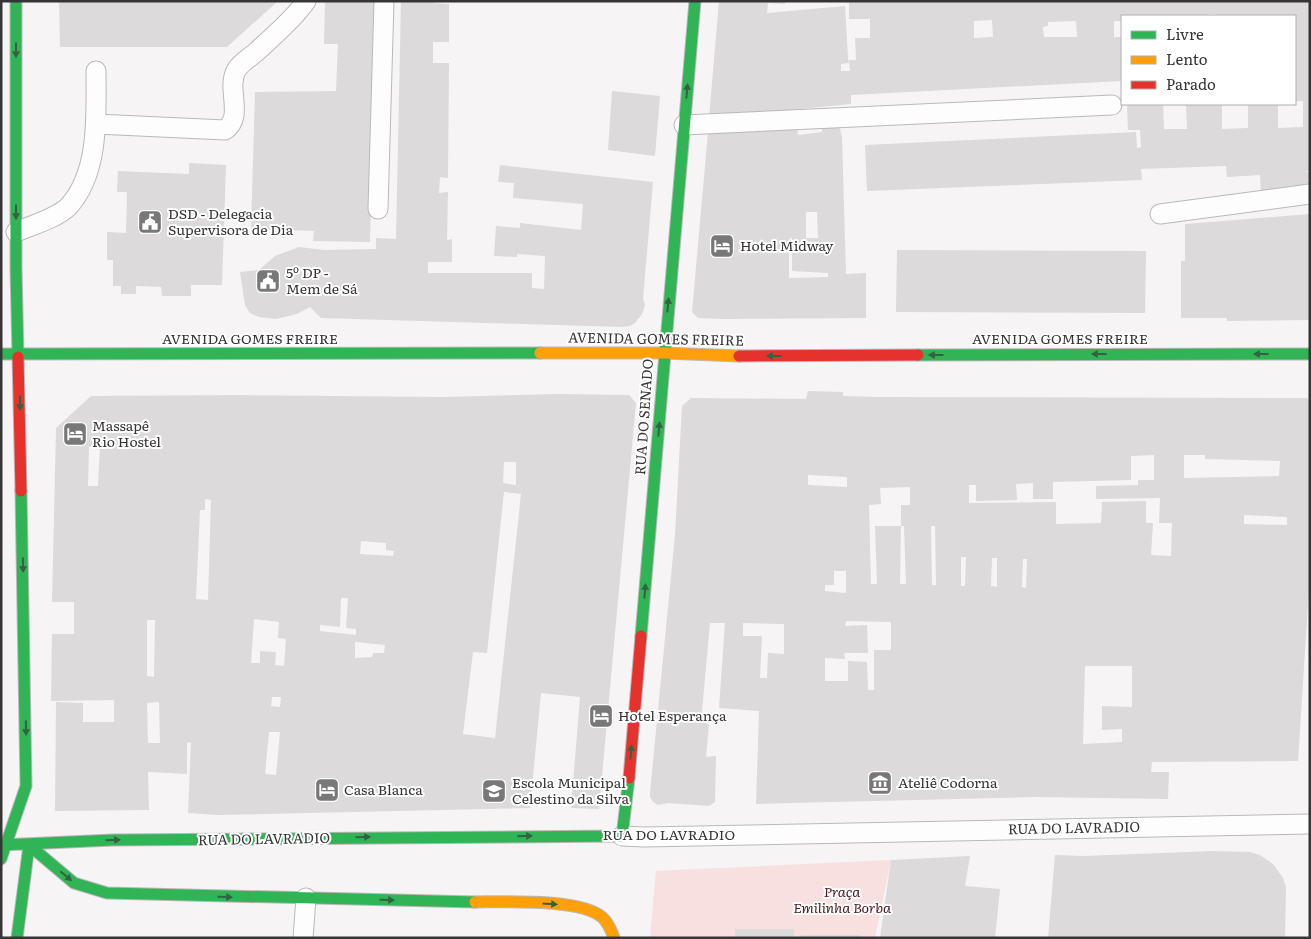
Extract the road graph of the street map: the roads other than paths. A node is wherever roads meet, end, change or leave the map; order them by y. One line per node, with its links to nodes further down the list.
1 (16, 1): 12 (street, one-way to 12)
2 (306, 1): 7 (lane)
3 (384, 1): 10 (lane)
4 (695, 1): 8 (street, RUA DO SENADO, one-way to 4)
5 (96, 71): 7 (lane)
6 (1112, 106): 8 (lane)
7 (96, 124): 12 (lane)
8 (684, 125): 13 (street, RUA DO SENADO, one-way to 8)
9 (1310, 194): 11 (lane)
10 (378, 209)
11 (1160, 214)
12 (16, 232): 15 (street)
13 (664, 353): 15 (street, AVENIDA GOMES FREIRE); 16 (street, AVENIDA GOMES FREIRE, one-way to 13); 18 (street, RUA DO SENADO, one-way to 13)
14 (1, 354): 15 (street, AVENIDA GOMES FREIRE)
15 (19, 354): 19 (street, one-way to 19)
16 (1310, 354)
17 (1310, 824): 18 (lane, RUA DO LAVRADIO)
18 (622, 836): 20 (street, RUA DO LAVRADIO, one-way to 18)
19 (4, 845): 20 (street, RUA DO LAVRADIO); 21 (street)
20 (29, 845): 22 (street, one-way to 22); 24 (street)
21 (1, 860)
22 (306, 898): 23 (street, one-way to 23); 25 (lane)
23 (614, 936)
24 (18, 938)
25 (303, 938)

